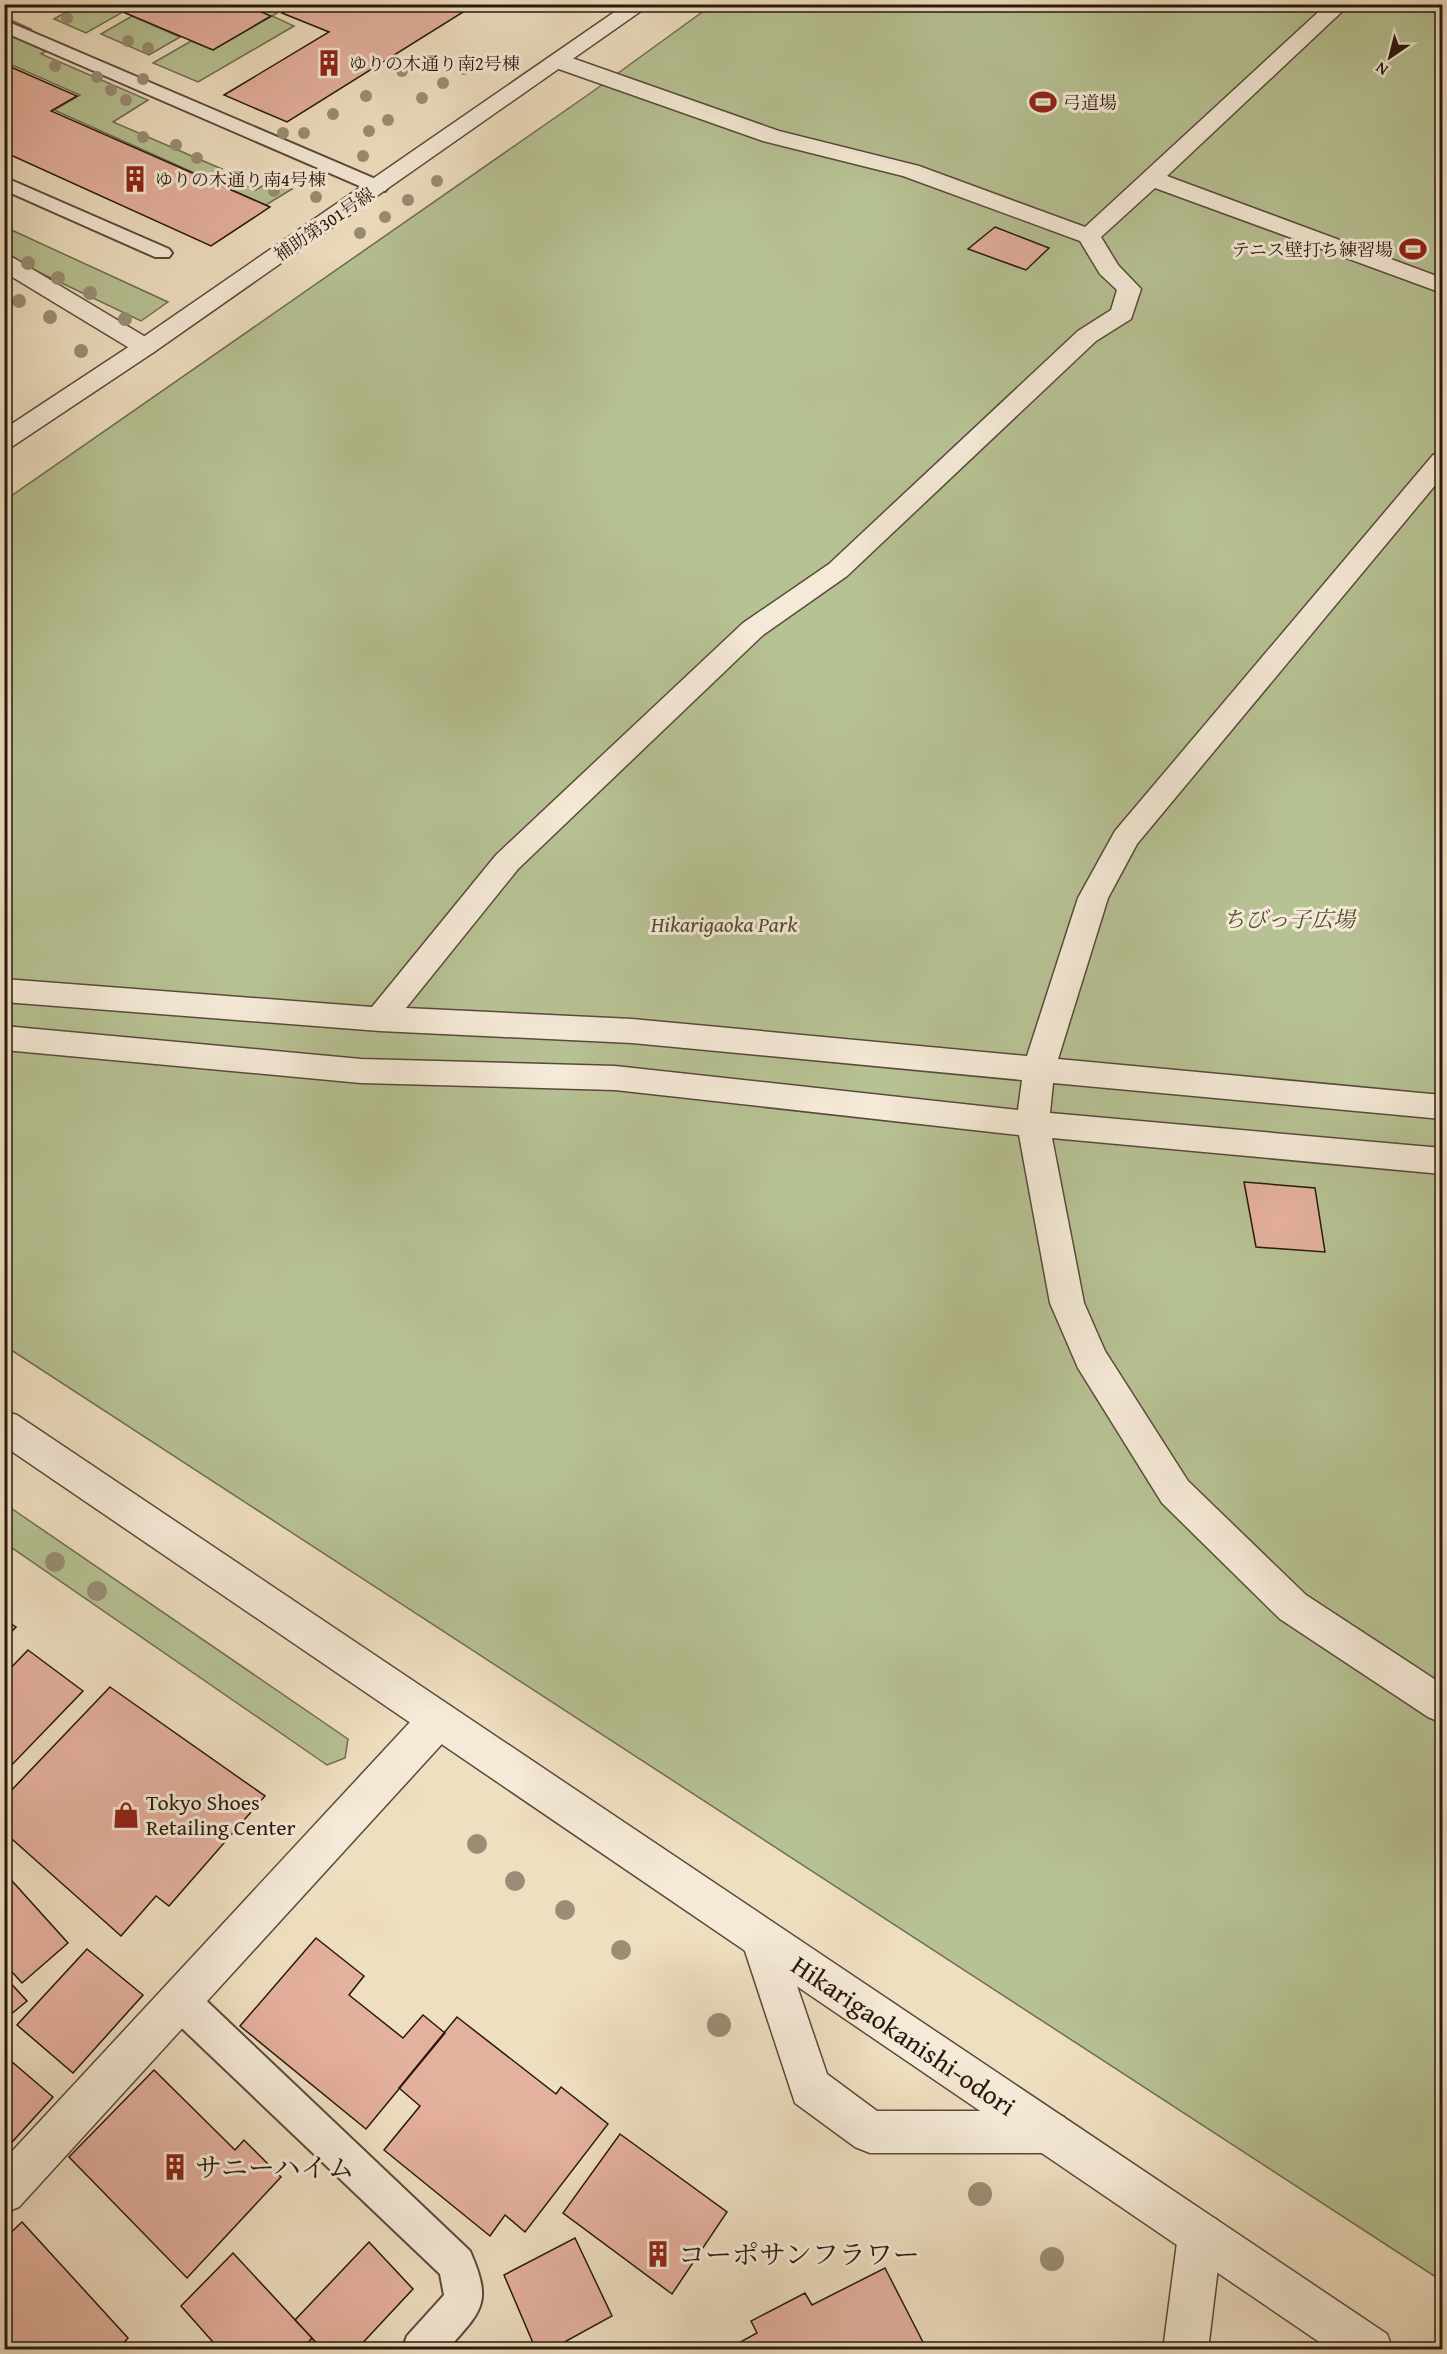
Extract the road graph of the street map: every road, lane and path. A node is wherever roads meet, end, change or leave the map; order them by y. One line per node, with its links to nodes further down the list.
1 (641, 4): 4 (street, 補助第301号線)
2 (1340, 4): 5 (street)
3 (4, 25): 7 (lane)
4 (561, 62): 7 (street, 補助第301号線); 8 (street)
5 (1150, 178): 8 (street); 11 (street)
6 (4, 183): 9 (lane)
7 (378, 187): 12 (street, 補助第301号線)
8 (1089, 236): 16 (street)
9 (162, 254)
10 (4, 262): 12 (street)
11 (1443, 286)
12 (145, 347): 13 (street, 補助第301号線)
13 (4, 441)
14 (1443, 461): 18 (street)
15 (4, 990): 16 (street)
16 (380, 1019): 18 (street)
17 (4, 1038): 20 (street)
18 (1039, 1068): 19 (street); 20 (street)
19 (1443, 1107)
20 (1033, 1124): 21 (street); 23 (street)
21 (1443, 1161)
22 (4, 1426): 24 (street, Hikarigaokanishi-odori)
23 (1443, 1705)
24 (438, 1720): 25 (street, Hikarigaokanishi-odori); 26 (street)
25 (761, 1938): 27 (street, Hikarigaokanishi-odori); 27 (street)
26 (182, 2002): 28 (street); 30 (lane)
27 (1049, 2132): 29 (street, Hikarigaokanishi-odori)
28 (4, 2192)
29 (1200, 2235): 31 (street); 32 (street, Hikarigaokanishi-odori)
30 (421, 2349)
31 (1185, 2349)
32 (1371, 2349)

